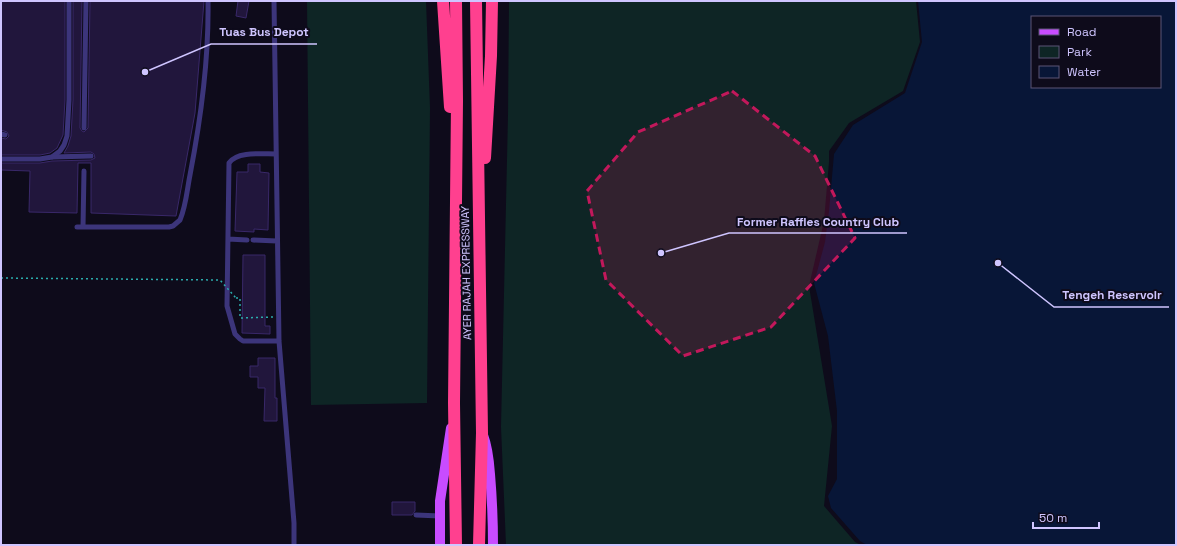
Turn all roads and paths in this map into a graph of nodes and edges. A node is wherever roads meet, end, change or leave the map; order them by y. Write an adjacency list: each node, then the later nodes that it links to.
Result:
1 (69, 1): 13 (lane)
2 (86, 1): 10 (lane)
3 (208, 1): 17 (lane)
4 (274, 1): 11 (lane)
5 (443, 1): 9 (highway)
6 (456, 1): 9 (highway, AYER RAJAH EXPRESSWAY)
7 (476, 1): 20 (highway, AYER RAJAH EXPRESSWAY)
8 (492, 1): 20 (highway)
9 (456, 120): 24 (highway, AYER RAJAH EXPRESSWAY)
10 (84, 128)
11 (275, 154): 18 (lane); 19 (lane)
12 (91, 156): 13 (lane, bridge)
13 (52, 157): 14 (lane)
14 (1, 159)
15 (84, 171): 17 (lane)
16 (77, 227): 17 (lane)
17 (83, 227)
18 (228, 239): 19 (lane); 23 (lane)
19 (278, 241): 22 (lane)
20 (479, 251): 25 (highway, AYER RAJAH EXPRESSWAY)
21 (1, 278): 22 (path, bridge)
22 (279, 317): 23 (lane)
23 (279, 341): 28 (lane)
24 (454, 402): 27 (main road); 30 (highway, AYER RAJAH EXPRESSWAY)
25 (482, 433): 31 (highway, AYER RAJAH EXPRESSWAY); 32 (main road)
26 (416, 515): 27 (lane)
27 (440, 516): 29 (main road)
28 (294, 545)
29 (440, 545)
30 (456, 545)
31 (479, 545)
32 (493, 545)

